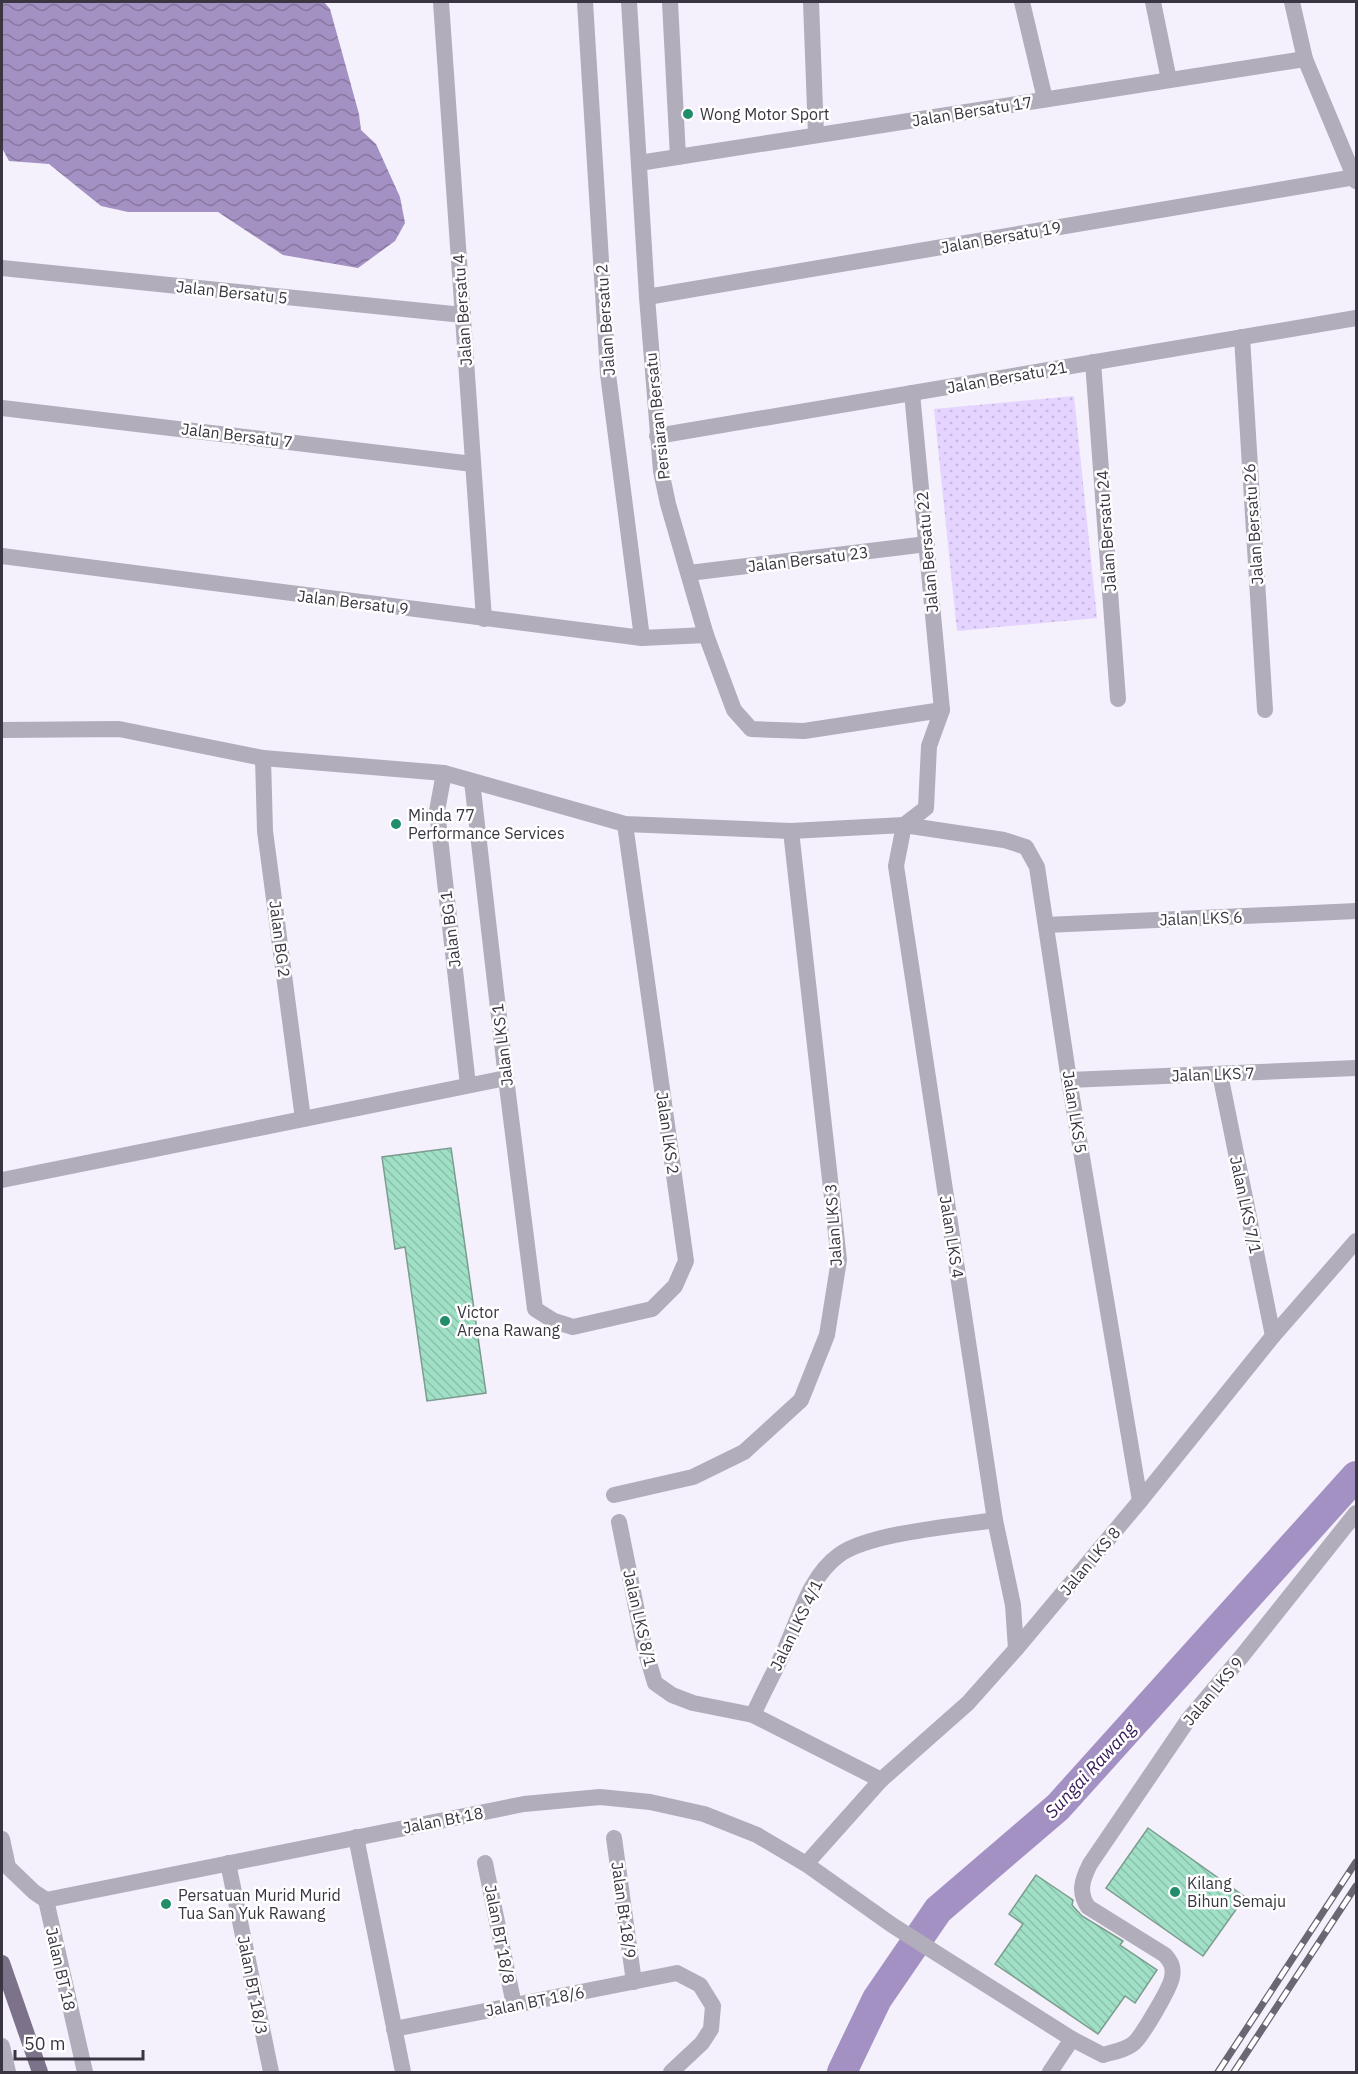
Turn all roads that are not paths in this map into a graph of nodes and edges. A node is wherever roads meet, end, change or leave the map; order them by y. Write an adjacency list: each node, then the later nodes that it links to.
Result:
1 (441, 2): 18 (street, Jalan Bersatu 4)
2 (585, 2): 31 (street, Jalan Bersatu 2)
3 (628, 2): 14 (street, Persiaran Bersatu)
4 (670, 2): 13 (street)
5 (811, 2): 12 (street)
6 (1022, 2): 11 (street)
7 (1153, 2): 10 (street)
8 (1292, 2): 9 (street)
9 (1305, 59): 10 (street, Jalan Bersatu 17); 15 (street)
10 (1169, 80): 11 (street, Jalan Bersatu 17)
11 (1045, 99): 12 (street, Jalan Bersatu 17)
12 (816, 135): 13 (street, Jalan Bersatu 17)
13 (678, 157): 14 (street, Jalan Bersatu 17)
14 (639, 163): 17 (street, Persiaran Bersatu)
15 (1356, 179): 17 (street, Jalan Bersatu 19)
16 (2, 268): 18 (street, Jalan Bersatu 5)
17 (647, 297): 24 (street, Persiaran Bersatu)
18 (463, 315): 25 (street, Jalan Bersatu 4)
19 (1356, 318): 20 (street, Jalan Bersatu 21)
20 (1242, 337): 21 (street, Jalan Bersatu 21); 34 (street, Jalan Bersatu 26)
21 (1093, 362): 22 (street, Jalan Bersatu 21); 32 (street, Jalan Bersatu 24)
22 (912, 393): 24 (street, Jalan Bersatu 21); 26 (street, Jalan Bersatu 22)
23 (2, 408): 25 (street, Jalan Bersatu 7)
24 (657, 436): 28 (street, Persiaran Bersatu)
25 (473, 464): 29 (street, Jalan Bersatu 4)
26 (927, 544): 28 (street, Jalan Bersatu 23); 33 (street, Jalan Bersatu 22)
27 (2, 556): 29 (street, Jalan Bersatu 9)
28 (688, 573): 30 (street, Persiaran Bersatu)
29 (484, 619): 31 (street, Jalan Bersatu 9)
30 (706, 635): 31 (street, Jalan Bersatu 9); 33 (street, Persiaran Bersatu)
31 (642, 638)
32 (1118, 699)
33 (942, 710): 40 (street)
34 (1265, 710)
35 (2, 730): 36 (street)
36 (263, 759): 37 (street); 49 (street, Jalan BG 2)
37 (444, 773): 38 (street); 48 (street, Jalan BG 1)
38 (472, 780): 39 (street); 46 (street, Jalan LKS 1)
39 (625, 824): 41 (street); 52 (street, Jalan LKS 2)
40 (904, 825): 41 (street); 43 (street, Jalan LKS 5); 57 (street, Jalan LKS 4)
41 (791, 831): 54 (street, Jalan LKS 3)
42 (1356, 911): 43 (street, Jalan LKS 6)
43 (1046, 925): 47 (street, Jalan LKS 5)
44 (1356, 1068): 45 (street, Jalan LKS 7)
45 (1220, 1074): 47 (street, Jalan LKS 7); 53 (street, Jalan LKS 7/1)
46 (506, 1078): 48 (street); 52 (street, Jalan LKS 1)
47 (1070, 1080): 55 (street, Jalan LKS 5)
48 (468, 1085): 49 (street)
49 (303, 1119): 50 (street)
50 (2, 1180)
51 (1356, 1241): 53 (street, Jalan LKS 8)
52 (535, 1309)
53 (1273, 1336): 55 (street, Jalan LKS 8)
54 (614, 1496)
55 (1140, 1501): 59 (street, Jalan LKS 8)
56 (1356, 1513): 73 (street, Jalan LKS 9)
57 (995, 1520): 59 (street, Jalan LKS 4); 60 (street, Jalan LKS 4/1)
58 (619, 1522): 60 (street, Jalan LKS 8/1)
59 (1016, 1649): 61 (street, Jalan LKS 8)
60 (753, 1715): 61 (street, Jalan LKS 8/1)
61 (881, 1780): 67 (street, Jalan LKS 8)
62 (356, 1837): 65 (street, Jalan Bt 18); 67 (street, Jalan Bt 18); 72 (street)
63 (614, 1838): 70 (street, Jalan Bt 18/9)
64 (2, 1839): 68 (street)
65 (228, 1863): 68 (street, Jalan Bt 18); 78 (street, Jalan BT 18/3)
66 (485, 1863): 71 (street, Jalan BT 18/8)
67 (806, 1864): 73 (street, Jalan Bt 18)
68 (46, 1900): 77 (street, Jalan BT 18)
69 (2, 1963): 76 (main road)
70 (634, 1982): 71 (street, Jalan BT 18/6); 80 (street, Jalan BT 18/6)
71 (514, 2005): 72 (street, Jalan BT 18/6)
72 (394, 2029): 79 (street)
73 (1072, 2039): 81 (street)
74 (2, 2046): 75 (street)
75 (8, 2073)
76 (40, 2073)
77 (85, 2073)
78 (271, 2073)
79 (403, 2073)
80 (671, 2073)
81 (1050, 2073)

